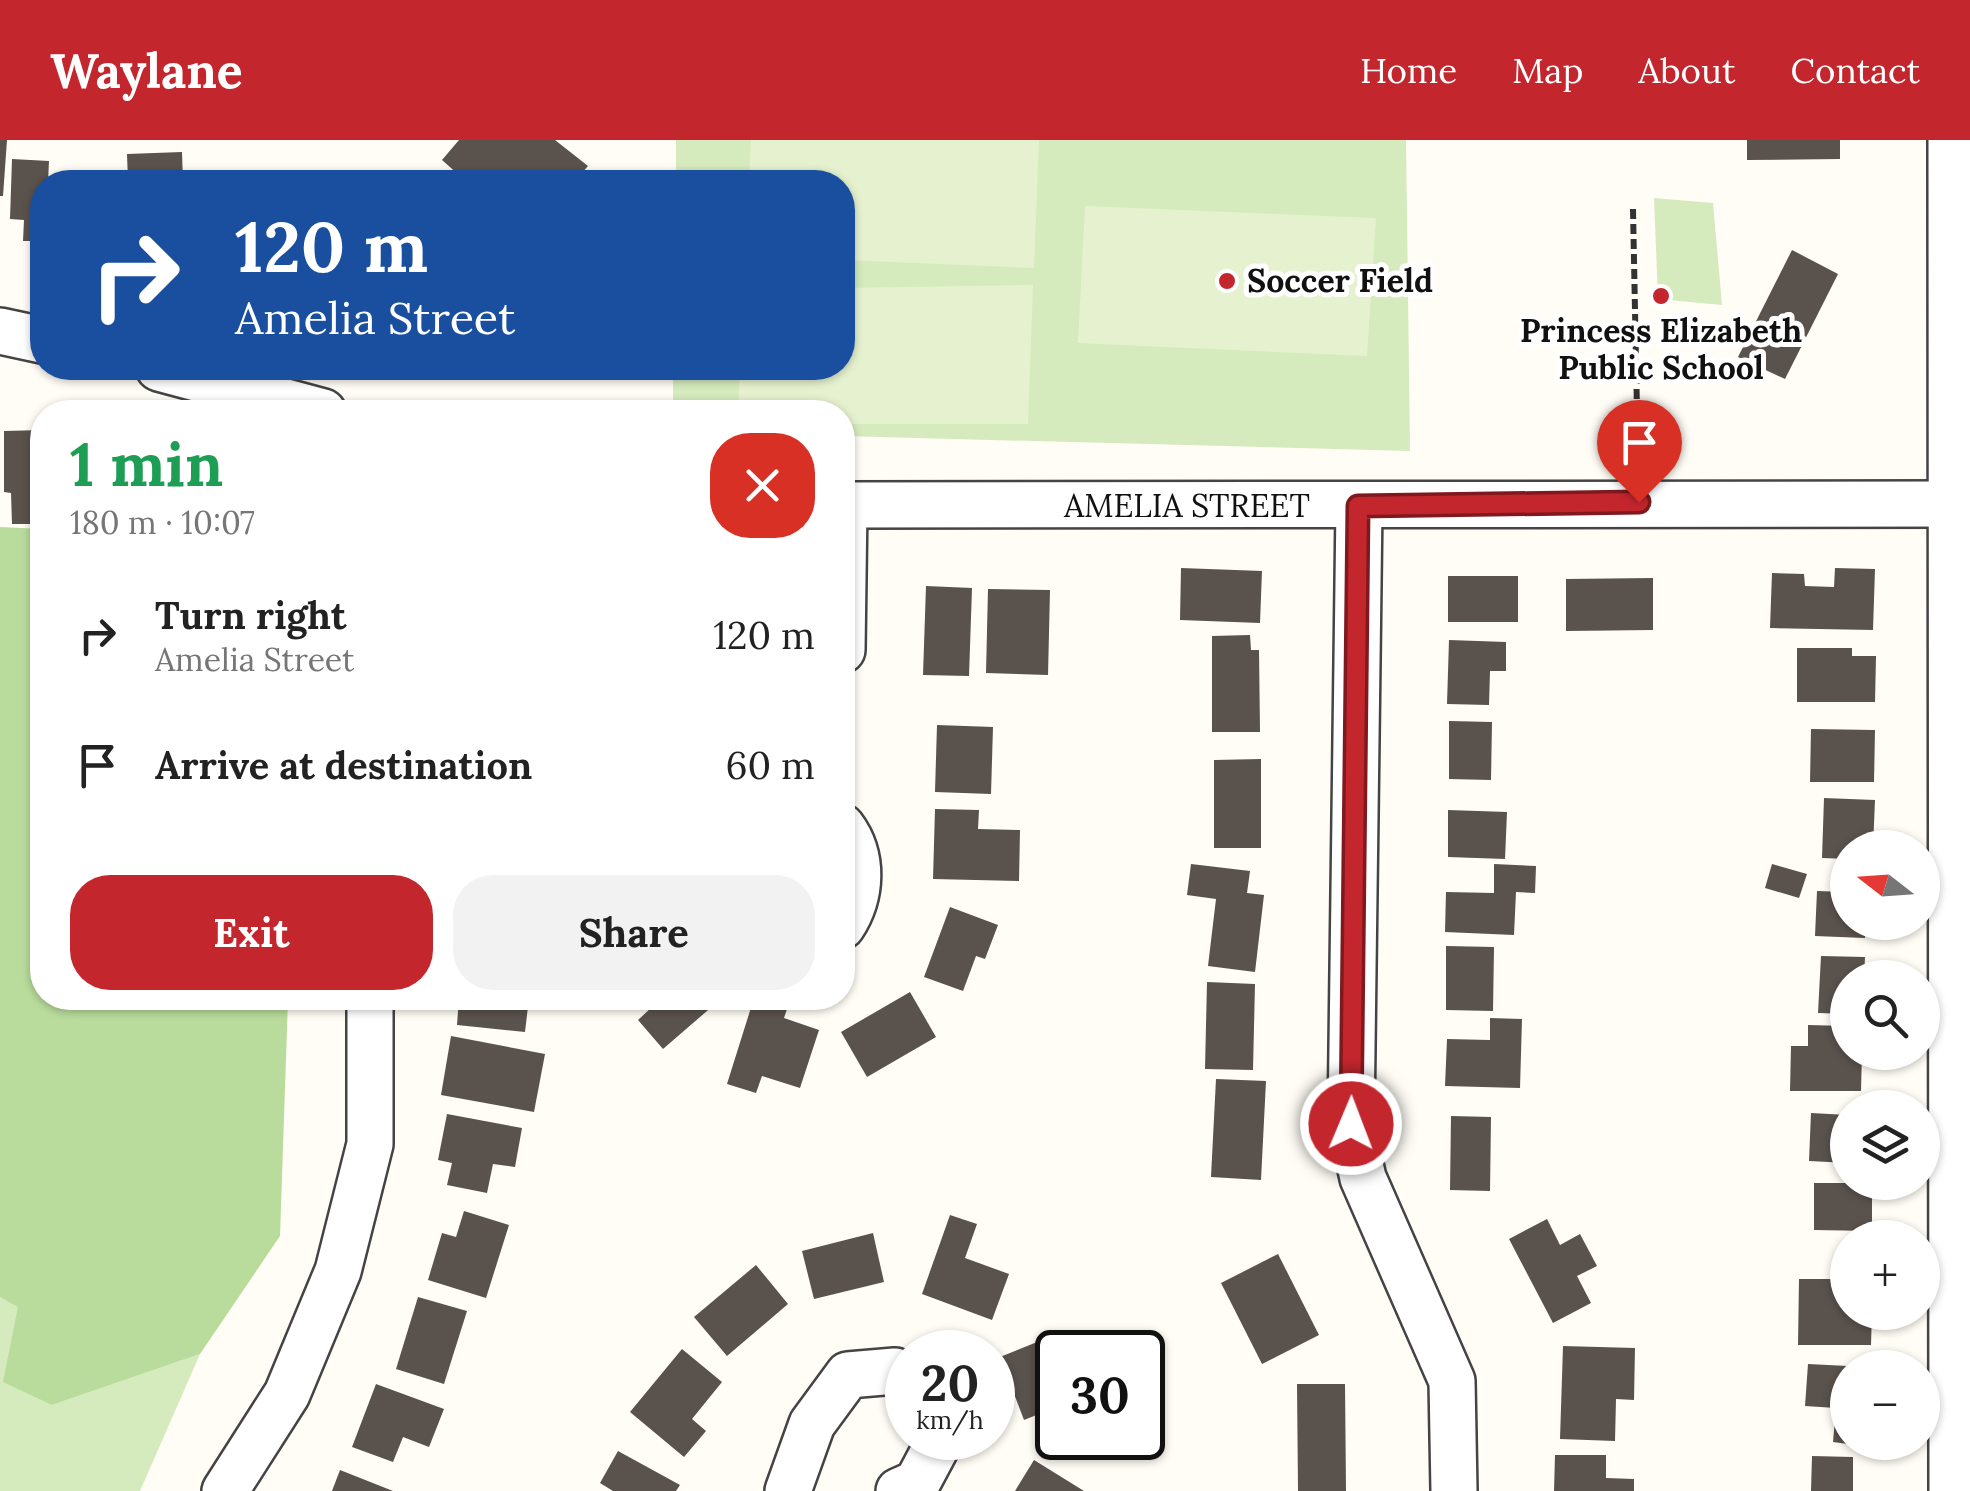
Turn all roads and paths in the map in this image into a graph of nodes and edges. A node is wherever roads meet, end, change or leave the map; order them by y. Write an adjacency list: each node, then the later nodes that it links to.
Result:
1 (1951, 140): 8 (street)
2 (1634, 209): 7 (path)
3 (0, 331): 4 (street)
4 (30, 337)
5 (204, 380): 6 (street)
6 (279, 400)
7 (1638, 462)
8 (1952, 504): 10 (street, AMELIA STREET); 14 (street)
9 (855, 505): 10 (street, AMELIA STREET)
10 (1358, 506): 20 (street)
11 (855, 853): 12 (street)
12 (855, 891)
13 (370, 1010): 18 (street)
14 (1962, 1257): 21 (street)
15 (885, 1373): 17 (street)
16 (929, 1460): 19 (street)
17 (796, 1490)
18 (226, 1491)
19 (900, 1491)
20 (1454, 1491)
21 (1952, 1491)

